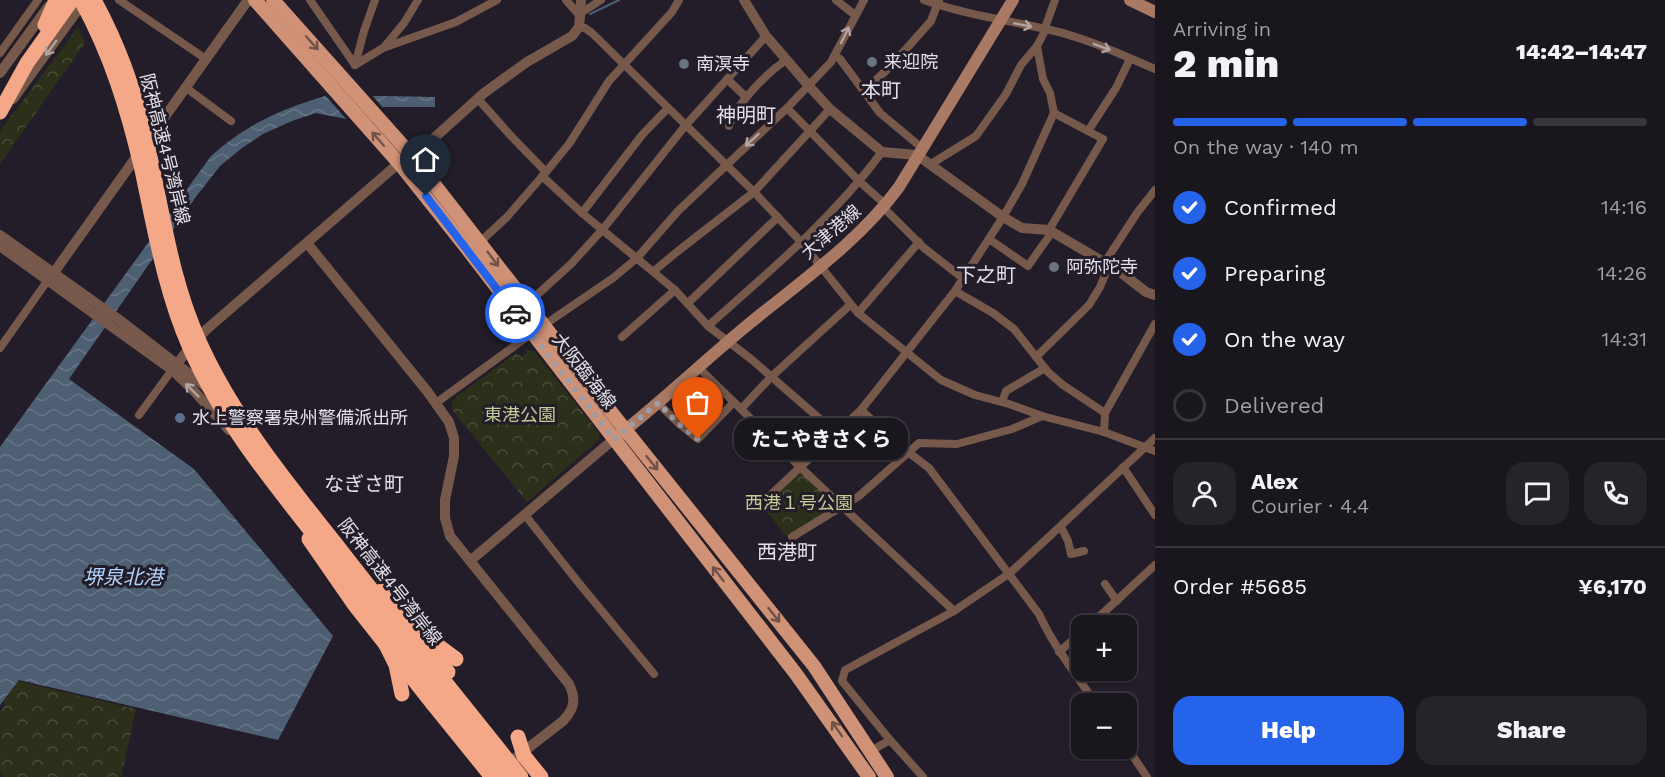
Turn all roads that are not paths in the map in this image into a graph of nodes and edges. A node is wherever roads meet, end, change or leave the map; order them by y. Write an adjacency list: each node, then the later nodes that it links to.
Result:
1 (72, 0): 55 (highway)
2 (83, 0): 55 (street, one-way to 55); 131 (highway, 阪神高速4号湾岸線, bridge)
3 (94, 0): 135 (highway, 阪神高速4号湾岸線, bridge)
4 (119, 0): 38 (street)
5 (248, 0): 38 (street)
6 (255, 0): 64 (main road, 大阪臨海線, one-way to 6)
7 (273, 0): 63 (main road, 大阪臨海線, one-way to 63)
8 (310, 0): 41 (street)
9 (375, 0): 41 (street)
10 (418, 0): 34 (street)
11 (566, 0): 29 (street)
12 (581, 0): 29 (street)
13 (601, 0): 29 (street)
14 (679, 0): 40 (street)
15 (836, 0): 28 (street)
16 (864, 0): 28 (street)
17 (924, 0): 25 (street)
18 (960, 0): 26 (street)
19 (1013, 0): 30 (main road, 大津港線)
20 (1055, 0): 31 (street)
21 (1130, 0): 27 (main road)
22 (47, 1): 35 (street); 43 (street); 47 (highway)
23 (491, 2): 34 (street)
24 (748, 2): 32 (street)
25 (938, 2): 26 (street); 48 (street)
26 (957, 10): 30 (street)
27 (1155, 12)
28 (855, 15): 36 (street, one-way to 28)
29 (580, 19): 40 (street); 50 (street)
30 (1000, 21): 31 (street, one-way to 31); 62 (main road, 大津港線)
31 (1046, 29): 33 (street); 37 (street, one-way to 37)
32 (766, 36): 39 (street); 44 (street)
33 (1037, 46): 54 (street); 66 (street)
34 (383, 48): 41 (street)
35 (0, 53)
36 (835, 56): 45 (street); 48 (street)
37 (1130, 58): 42 (street); 60 (street)
38 (206, 59): 46 (street)
39 (786, 60): 45 (street); 49 (street)
40 (624, 64): 52 (street); 67 (street)
41 (355, 65)
42 (1155, 69)
43 (0, 73)
44 (727, 79): 49 (street); 57 (street)
45 (809, 86): 51 (street); 53 (street)
46 (185, 87): 56 (street); 88 (street)
47 (0, 88)
48 (864, 91): 62 (street)
49 (747, 97): 58 (street)
50 (478, 99): 63 (street); 67 (street)
51 (787, 108): 59 (street); 65 (street, one-way to 65)
52 (667, 109): 57 (street); 72 (street)
53 (830, 109): 59 (street); 61 (street)
54 (1054, 113): 60 (street); 74 (street)
55 (0, 114)
56 (231, 121)
57 (685, 126): 65 (street); 75 (street)
58 (729, 126)
59 (810, 131): 68 (street); 70 (street)
60 (1088, 131): 76 (street)
61 (882, 152): 62 (street); 68 (street)
62 (919, 152): 66 (street); 71 (main road, 大津港線)
63 (413, 157): 79 (main road, 大阪臨海線)
64 (399, 163): 81 (street); 100 (main road, 大阪臨海線)
65 (725, 165): 70 (street); 84 (street)
66 (931, 165): 74 (street)
67 (544, 174): 72 (street); 79 (street)
68 (860, 182): 71 (street); 82 (street)
69 (1155, 190): 85 (street)
70 (754, 192): 73 (street); 87 (street)
71 (885, 207): 80 (street); 86 (main road, 大津港線)
72 (582, 213): 75 (street)
73 (778, 217): 82 (street); 93 (street)
74 (1003, 217): 76 (street); 78 (street)
75 (603, 229): 84 (street); 94 (street)
76 (1050, 231): 78 (street); 85 (street)
77 (0, 235): 88 (street)
78 (989, 239): 89 (street)
79 (480, 242): 94 (main road, 大阪臨海線, one-way to 94)
80 (919, 242): 89 (street); 96 (street)
81 (307, 243): 106 (street); 112 (street)
82 (802, 243): 86 (street); 99 (street)
83 (0, 246): 88 (street)
84 (637, 258): 87 (street); 98 (street)
85 (1107, 263): 92 (street); 105 (street)
86 (820, 265): 95 (street); 102 (main road, 大津港線)
87 (654, 271): 90 (street)
88 (50, 277): 103 (street); 106 (street)
89 (964, 279): 91 (street)
90 (675, 290): 93 (street); 101 (street)
91 (955, 291): 104 (street); 105 (street)
92 (1155, 295)
93 (688, 303): 99 (street)
94 (527, 304): 98 (main road, 大阪臨海線)
95 (850, 305): 96 (street); 109 (street)
96 (858, 313): 104 (street)
97 (1155, 324): 116 (street)
98 (543, 325): 100 (street); 119 (main road, 大阪臨海線)
99 (708, 326): 102 (street)
100 (531, 334): 112 (street); 123 (main road, 大阪臨海線)
101 (622, 337)
102 (727, 342): 107 (main road, 大津港線); 109 (street)
103 (0, 348)
104 (907, 354): 111 (street); 115 (street)
105 (1036, 357): 108 (street)
106 (174, 367): 117 (street); 137 (street, one-way to 106); 143 (street)
107 (698, 367): 110 (street); 113 (main road, 大津港線)
108 (1045, 368): 111 (street); 116 (street)
109 (771, 377): 114 (street); 121 (street)
110 (734, 402): 113 (street); 114 (street)
111 (1002, 402): 118 (street)
112 (436, 403): 139 (street)
113 (658, 403): 119 (main road, 大津港線)
114 (741, 409): 128 (street)
115 (861, 410): 121 (street); 126 (street)
116 (1105, 413): 120 (street)
117 (140, 415)
118 (1042, 416): 120 (street); 126 (street)
119 (626, 430): 123 (main road, 大津港線); 155 (main road, 大阪臨海線, one-way to 155)
120 (1104, 432): 124 (street)
121 (836, 433): 128 (street)
122 (1155, 438): 124 (street)
123 (614, 439): 132 (street); 163 (main road, 大阪臨海線, one-way to 123)
124 (1145, 448): 125 (street); 127 (street)
125 (1155, 451)
126 (908, 452): 130 (street); 141 (street)
127 (1123, 467): 133 (street); 134 (street)
128 (801, 468): 129 (street); 130 (street)
129 (763, 502)
130 (842, 506): 136 (street); 145 (street)
131 (292, 507): 152 (highway, bridge); 158 (highway, 阪神高速4号湾岸線, bridge)
132 (525, 515): 139 (street); 150 (street)
133 (1155, 515)
134 (1061, 527): 138 (street); 141 (street)
135 (324, 529): 149 (highway, bridge); 159 (highway, 阪神高速4号湾岸線, bridge)
136 (792, 537)
137 (309, 539): 158 (street); 158 (highway, bridge)
138 (1084, 551)
139 (470, 561): 157 (street)
140 (1155, 565): 144 (street)
141 (1011, 573): 145 (street); 148 (street)
142 (1105, 584): 144 (street)
143 (376, 585): 149 (highway); 157 (street)
144 (1117, 601): 146 (street)
145 (954, 611): 154 (street)
146 (1101, 615)
147 (1071, 642): 148 (street)
148 (1059, 652): 151 (street)
149 (452, 665): 161 (highway)
150 (654, 674)
151 (1088, 693)
152 (402, 694)
153 (518, 736): 162 (highway, bridge)
154 (890, 740): 155 (street); 165 (street)
155 (871, 751): 164 (main road, 大阪臨海線)
156 (1135, 759): 166 (street)
157 (513, 760): 158 (street); 160 (street)
158 (496, 776)
159 (521, 777)
160 (528, 777)
161 (533, 777)
162 (541, 777)
163 (869, 777)
164 (887, 777)
165 (923, 777)
166 (1147, 777)

